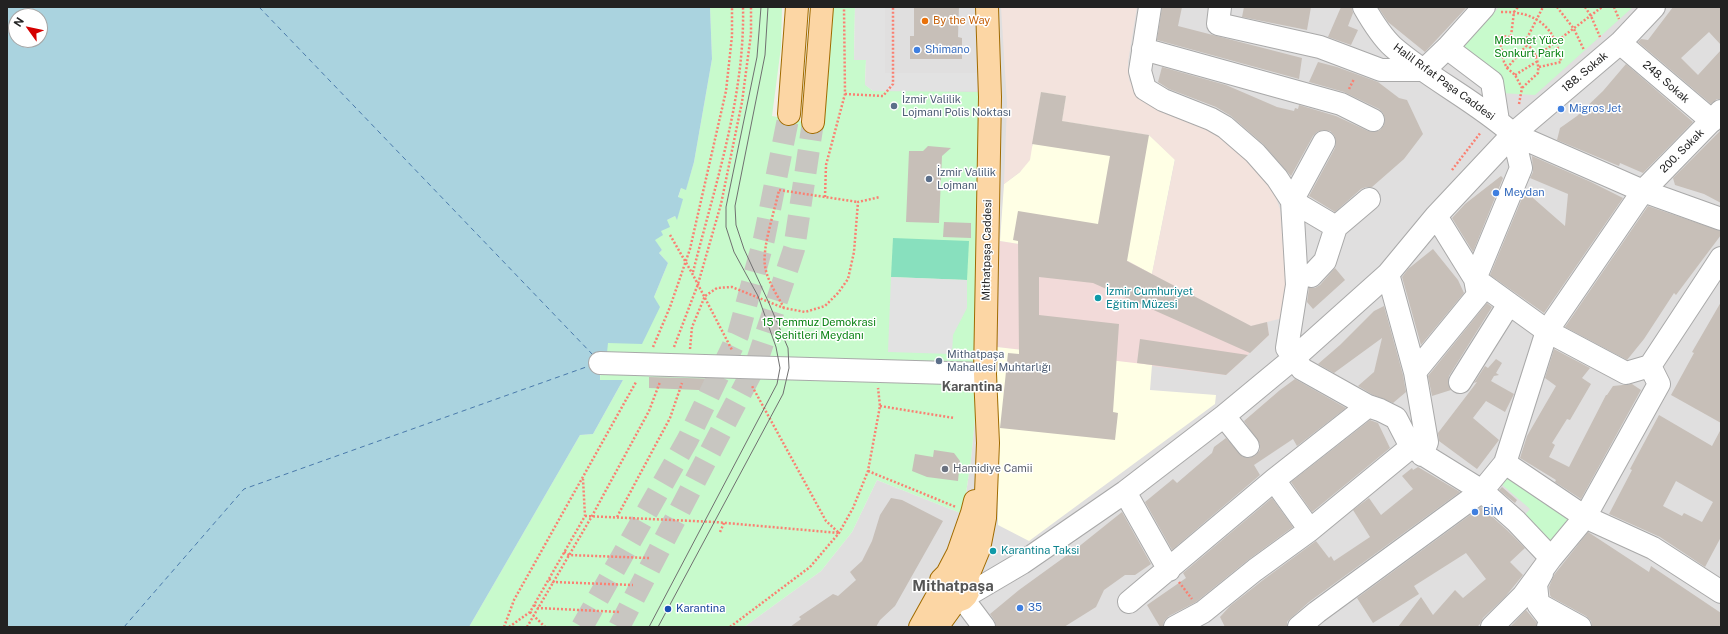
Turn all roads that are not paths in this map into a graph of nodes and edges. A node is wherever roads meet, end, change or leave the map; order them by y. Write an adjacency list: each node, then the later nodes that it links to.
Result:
1 (797, 7): 13 (main road)
2 (822, 7): 16 (main road)
3 (987, 7): 35 (main road, Mithatpaşa Caddesi)
4 (1150, 7): 11 (street)
5 (1220, 7): 12 (street)
6 (1364, 7): 12 (street, Halil Rıfat Paşa Caddesi)
7 (1654, 7): 9 (street, 188. Sokak)
8 (1490, 10): 10 (street)
9 (1614, 36): 14 (street, 248. Sokak); 17 (street, 188. Sokak)
10 (1447, 48): 12 (street); 17 (street)
11 (1143, 49): 15 (street); 21 (street)
12 (1424, 70): 17 (street, Halil Rıfat Paşa Caddesi)
13 (789, 114)
14 (1716, 116): 19 (street, 200. Sokak)
15 (1372, 120)
16 (813, 122)
17 (1505, 127): 19 (street, Halil Rıfat Paşa Caddesi); 22 (street, 188. Sokak); 28 (street)
18 (1324, 142): 21 (street)
19 (1643, 191): 23 (street, Halil Rıfat Paşa Caddesi); 30 (street, 200. Sokak)
20 (1369, 199): 24 (street)
21 (1292, 201): 24 (street); 31 (street)
22 (1436, 216): 26 (street, 188. Sokak); 28 (street)
23 (1721, 219)
24 (1336, 227): 27 (street)
25 (1721, 258): 33 (street)
26 (1388, 274): 31 (street, 188. Sokak); 34 (street)
27 (1311, 276)
28 (1475, 279): 29 (street); 34 (street)
29 (1509, 304): 30 (street); 36 (street)
30 (1546, 331): 33 (street); 41 (street, 200. Sokak)
31 (1291, 354): 37 (street); 38 (street); 50 (street)
32 (600, 363): 35 (street)
33 (1650, 366): 45 (street)
34 (1415, 372): 40 (street)
35 (985, 374): 50 (main road, Mithatpaşa Caddesi); 50 (main road, Mithatpaşa Caddesi)
36 (1460, 382)
37 (1368, 406): 40 (street); 42 (street)
38 (1224, 416): 39 (street); 44 (street)
39 (1248, 446)
40 (1417, 451): 43 (street); 46 (street)
41 (1506, 463): 43 (street); 45 (street)
42 (1274, 480): 46 (street); 48 (street)
43 (1482, 491): 47 (street); 57 (street)
44 (1125, 492): 48 (street); 50 (street)
45 (1585, 517): 47 (street); 49 (street)
46 (1310, 530): 56 (street)
47 (1551, 558): 51 (street)
48 (1169, 570): 52 (street)
49 (1719, 584)
50 (956, 590): 53 (main road, Mithatpaşa Caddesi); 54 (main road, Mithatpaşa Caddesi); 55 (street)
51 (1530, 600): 58 (street); 59 (street); 60 (street)
52 (1130, 602)
53 (920, 627)
54 (937, 627)
55 (984, 627)
56 (1175, 627)
57 (1298, 627)
58 (1492, 627)
59 (1548, 627)
60 (1580, 627)

